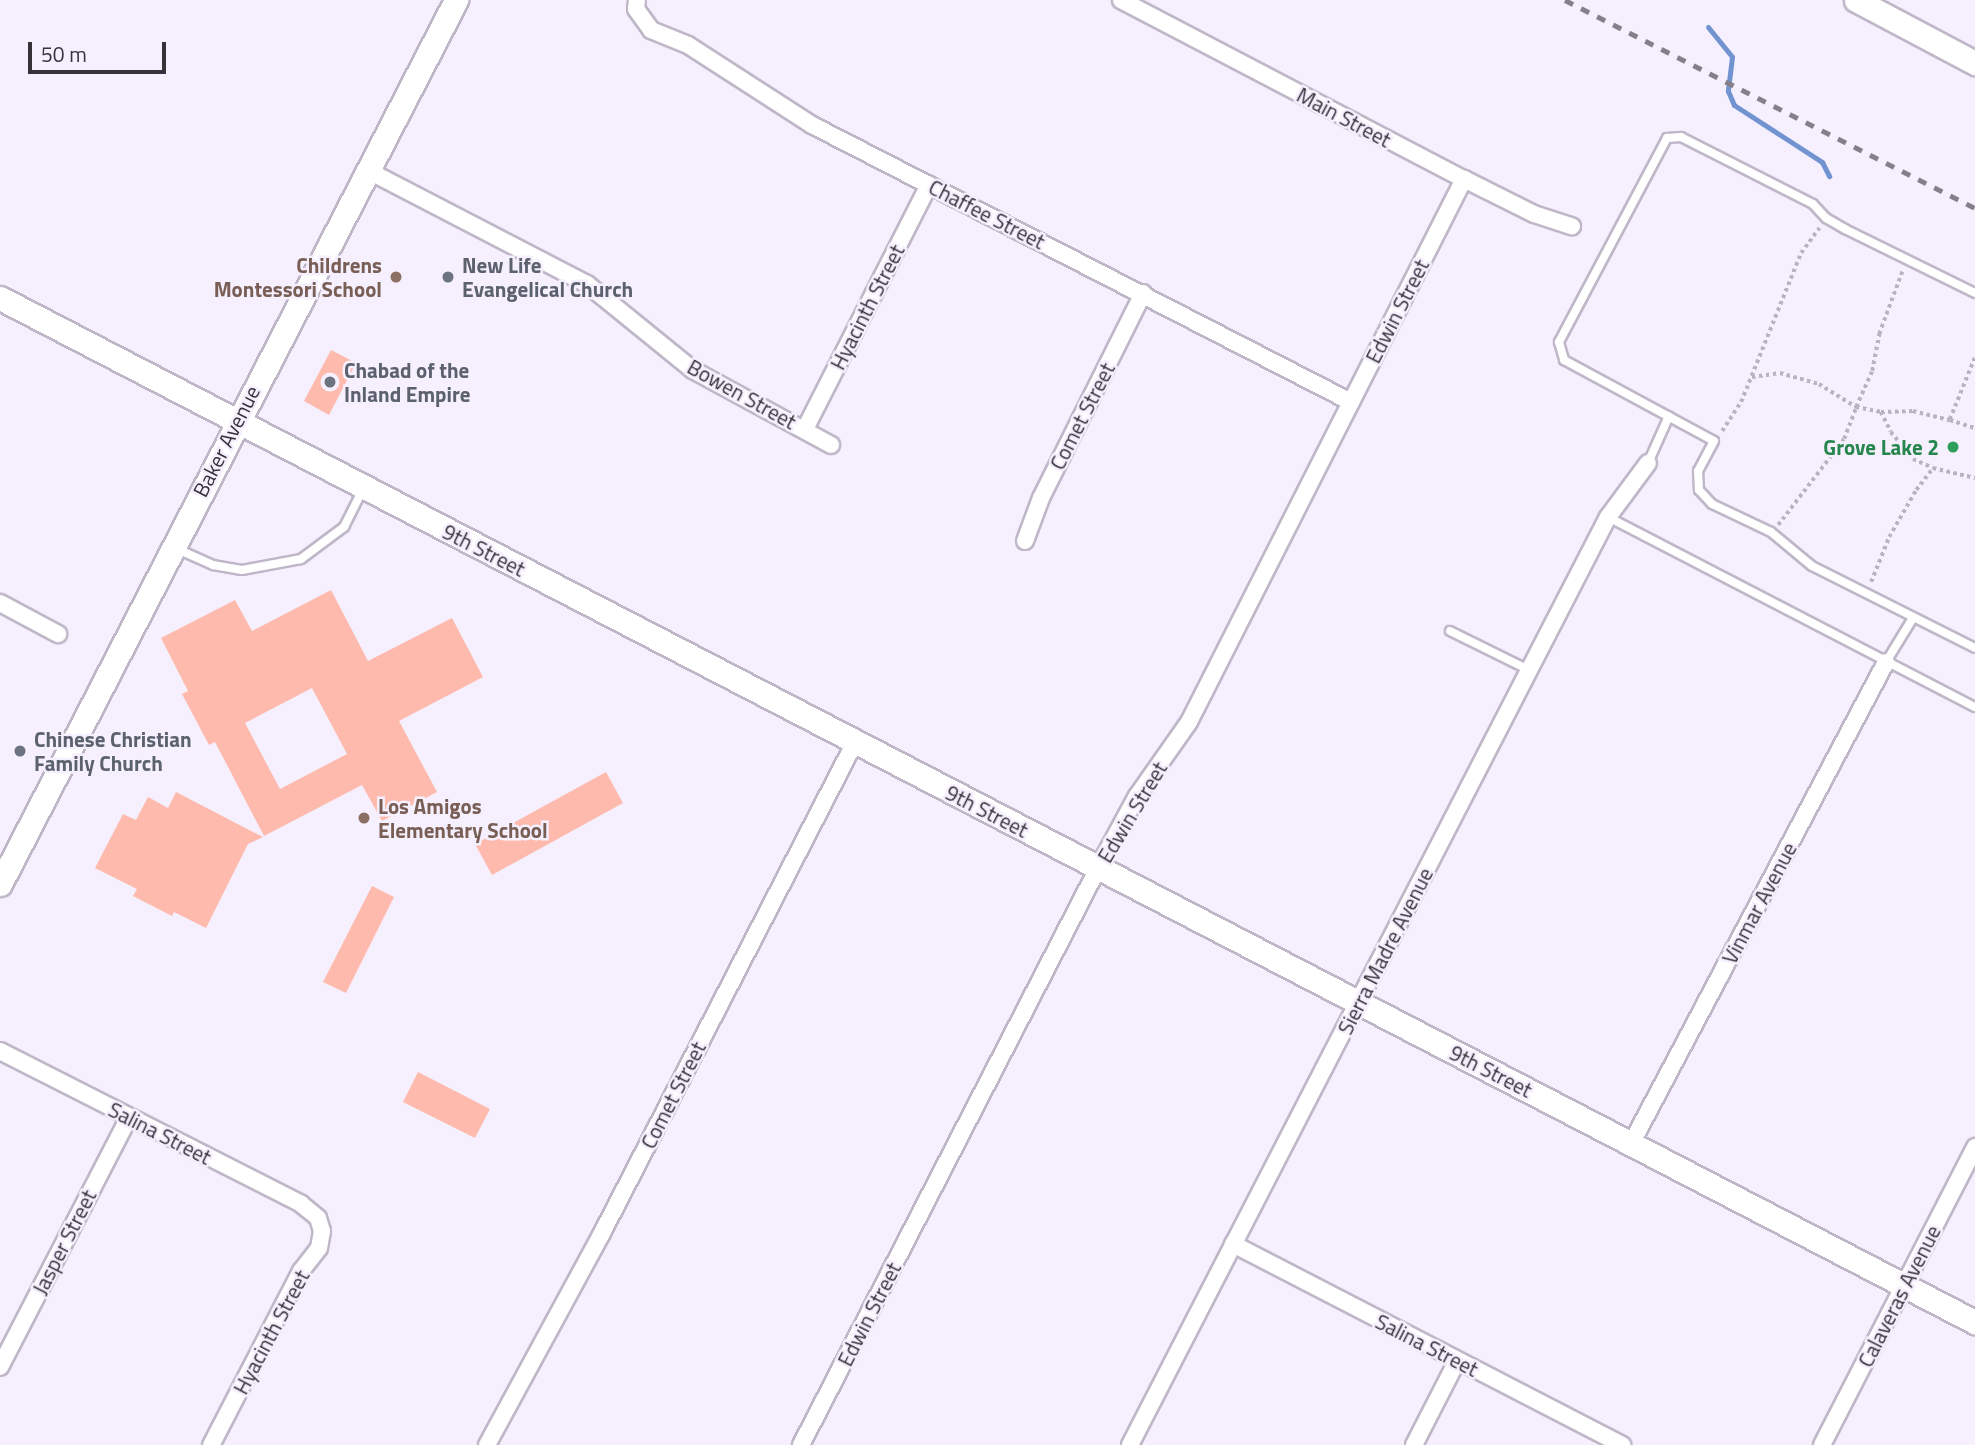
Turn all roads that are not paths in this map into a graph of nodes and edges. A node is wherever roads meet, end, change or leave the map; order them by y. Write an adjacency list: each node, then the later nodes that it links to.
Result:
1 (456, 0): 6 (street, Baker Avenue)
2 (1121, 0): 7 (street, Main Street)
3 (1856, 0): 5 (street)
4 (636, 5): 8 (street, Chaffee Street)
5 (1975, 63)
6 (368, 170): 15 (street, Baker Avenue); 16 (street, Bowen Street)
7 (1464, 179): 9 (street, Main Street); 13 (street, Edwin Street)
8 (929, 185): 10 (street, Chaffee Street); 16 (street, Hyacinth Street)
9 (1572, 226)
10 (1143, 293): 13 (street, Chaffee Street); 21 (street, Comet Street)
11 (1975, 293): 14 (lane)
12 (0, 298): 15 (street, 9th Street)
13 (1351, 402): 32 (street, Edwin Street)
14 (1669, 416): 18 (lane); 24 (lane)
15 (236, 422): 19 (street, 9th Street); 22 (street, Baker Avenue)
16 (805, 429): 17 (street, Bowen Street)
17 (831, 445)
18 (1648, 463): 20 (street, Sierra Madre Avenue)
19 (364, 488): 22 (lane); 31 (street, 9th Street)
20 (1608, 517): 28 (lane); 29 (street, Sierra Madre Avenue)
21 (1025, 541)
22 (172, 547): 33 (street, Baker Avenue)
23 (0, 603): 26 (street)
24 (1913, 618): 27 (lane); 28 (lane)
25 (1450, 631): 29 (lane)
26 (58, 634)
27 (1975, 648)
28 (1886, 662): 30 (lane); 37 (street, Vinmar Avenue)
29 (1529, 670): 34 (street, Sierra Madre Avenue)
30 (1975, 707)
31 (855, 742): 32 (street, 9th Street); 46 (street, Comet Street)
32 (1098, 868): 34 (street, 9th Street); 47 (street, Edwin Street)
33 (0, 884)
34 (1358, 1003): 37 (street, 9th Street); 40 (street, Sierra Madre Avenue)
35 (0, 1051): 36 (street, Salina Street)
36 (129, 1117): 39 (street, Salina Street); 44 (street, Jasper Street)
37 (1631, 1144): 41 (street, 9th Street)
38 (1975, 1147): 41 (street, Calaveras Avenue)
39 (318, 1218): 45 (street, Hyacinth Street)
40 (1233, 1244): 43 (street, Salina Street); 48 (street, Sierra Madre Avenue)
41 (1904, 1286): 42 (street, 9th Street); 51 (street, Calaveras Avenue)
42 (1975, 1322)
43 (1457, 1361): 49 (street); 50 (street, Salina Street)
44 (0, 1367)
45 (211, 1445)
46 (487, 1445)
47 (801, 1445)
48 (1130, 1445)
49 (1414, 1445)
50 (1622, 1445)
51 (1822, 1445)

